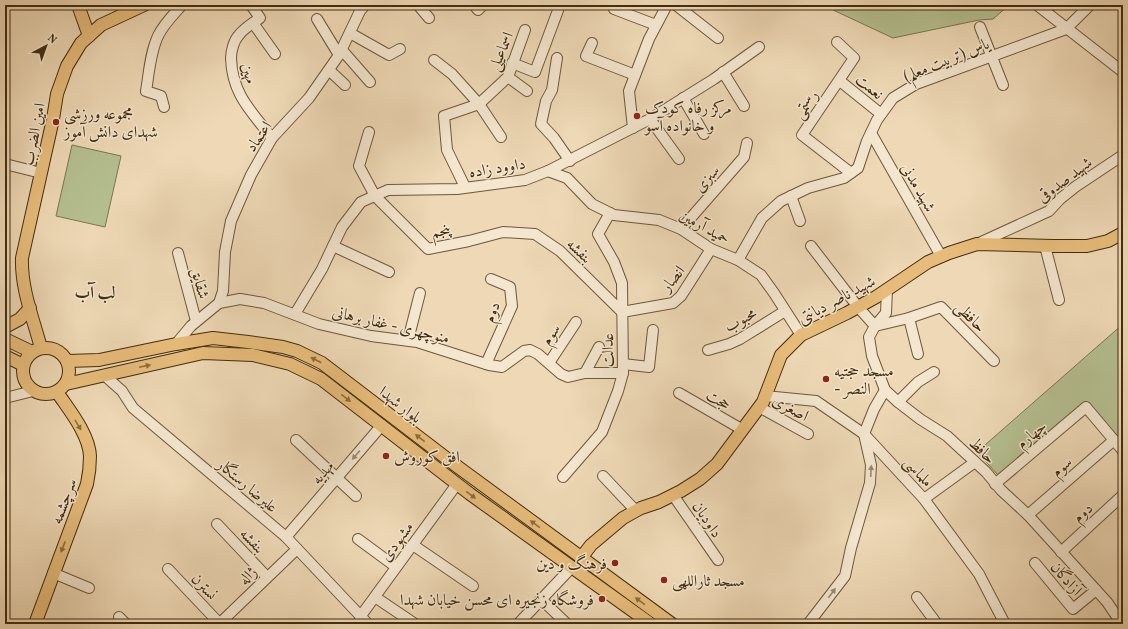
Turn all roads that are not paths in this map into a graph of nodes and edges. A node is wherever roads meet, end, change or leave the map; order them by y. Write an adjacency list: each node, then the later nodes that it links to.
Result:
1 (78, 5): 24 (main road)
2 (144, 5): 24 (main road, امین الضرب)
3 (180, 5): 49 (street)
4 (251, 5): 18 (street)
5 (365, 5): 23 (street, اعتماد)
6 (418, 5): 16 (street)
7 (474, 5): 8 (street)
8 (483, 5)
9 (560, 5): 35 (street)
10 (676, 5): 25 (street)
11 (1037, 5): 15 (street)
12 (1090, 5): 21 (street, یاس (تربیت معلم))
13 (665, 6): 19 (street)
14 (614, 9): 19 (street)
15 (1048, 9): 21 (street)
16 (429, 18)
17 (318, 19): 30 (street)
18 (256, 21): 31 (street); 56 (street, مهین)
19 (656, 25): 39 (street)
20 (980, 26): 32 (street)
21 (1066, 29): 32 (street, یاس (تربیت معلم)); 38 (street)
22 (524, 30): 35 (street, اسماعیلی)
23 (350, 33): 29 (street); 30 (street, اعتماد)
24 (89, 36): 64 (main road, امین الضرب)
25 (718, 38)
26 (837, 42): 41 (street, رستمی)
27 (592, 43): 39 (street)
28 (759, 47): 37 (street, داوود زاده)
29 (400, 49)
30 (340, 53): 36 (street, اعتماد); 42 (street)
31 (275, 54)
32 (992, 56): 44 (street); 50 (street, یاس (تربیت معلم))
33 (557, 58): 61 (street)
34 (434, 60): 47 (street)
35 (512, 63): 40 (street, اسماعیلی)
36 (329, 70): 43 (street); 56 (street, اعتماد)
37 (723, 72): 46 (street, داوود زاده); 48 (street)
38 (1123, 72)
39 (635, 75): 52 (street)
40 (508, 77): 45 (street); 47 (street, اسماعیلی)
41 (840, 81): 50 (street, نعمت); 65 (street, رستمی)
42 (370, 82)
43 (344, 84)
44 (1003, 86)
45 (527, 91)
46 (683, 98): 51 (street, داوود زاده); 55 (street)
47 (479, 104): 57 (street); 66 (street, اسماعیلی)
48 (744, 106)
49 (164, 107)
50 (881, 114): 54 (street, یاس (تربیت معلم))
51 (650, 118): 52 (street, داوود زاده); 60 (street)
52 (633, 128): 61 (street, داوود زاده)
53 (369, 132): 67 (street)
54 (871, 133): 65 (street, یاس (تربیت معلم)); 80 (street, شهید مدنی)
55 (704, 134)
56 (272, 138): 87 (street, اعتماد)
57 (501, 138)
58 (747, 143): 71 (street, سبزی)
59 (1123, 155): 74 (street, شهید صدوقی)
60 (679, 159)
61 (570, 161): 63 (street, داوود زاده)
62 (5, 164): 64 (street)
63 (548, 171): 66 (street, داوود زاده); 69 (street, حمید آرمین)
64 (41, 173): 89 (main road, امین الضرب)
65 (851, 173): 68 (street)
66 (465, 188): 67 (street, داوود زاده)
67 (375, 196): 72 (street, پنجم); 75 (street, داوود زاده)
68 (790, 196): 70 (street); 81 (street)
69 (610, 212): 71 (street, حمید آرمین); 91 (street, عدالت)
70 (800, 221)
71 (682, 229): 78 (street, حمید آرمین)
72 (507, 233): 91 (street, بنفشه)
73 (1123, 233): 77 (main road, شهید ناصر دیانتی)
74 (977, 244): 77 (main road, شهید ناصر دیانتی); 80 (main road, شهید ناصر دیانتی)
75 (333, 246): 82 (street); 92 (street, داوود زاده)
76 (811, 246): 88 (street)
77 (1045, 246): 86 (street)
78 (711, 249): 81 (street, حمید آرمین); 91 (street, انصار)
79 (178, 252): 94 (street, شقایق)
80 (941, 256): 84 (main road, شهید ناصر دیانتی)
81 (738, 260): 90 (street, حمید آرمین)
82 (389, 272)
83 (491, 279): 111 (street, دوم)
84 (887, 289): 88 (main road, شهید ناصر دیانتی); 96 (street, حافظ)
85 (420, 293): 101 (street)
86 (1059, 300)
87 (219, 303): 92 (street, منوچهری - غفار برهانی); 94 (street)
88 (858, 307): 96 (street); 99 (main road, شهید ناصر دیانتی)
89 (30, 308): 97 (main road); 104 (main road, امین الضرب)
90 (785, 311): 99 (street, حمید آرمین); 105 (street, محبوب)
91 (622, 312): 113 (street, عدالت)
92 (295, 314): 101 (street, منوچهری - غفار برهانی)
93 (909, 318): 96 (street, حافظی); 106 (street); 109 (street, حافظی)
94 (196, 321): 102 (street)
95 (576, 322): 110 (street, سوم)
96 (875, 326): 119 (street, حافظ)
97 (5, 327)
98 (653, 330): 113 (street, منوچهری - غفار برهانی)
99 (801, 335): 123 (main road, شهید ناصر دیانتی)
100 (5, 339): 104 (main road)
101 (408, 340): 111 (street, منوچهری - غفار برهانی)
102 (176, 344): 108 (main road, بلوار شهدا); 127 (main road, بلوار شهدا, one-way to 102)
103 (599, 347): 116 (street)
104 (36, 350): 108 (main road); 112 (main road)
105 (708, 350)
106 (918, 354)
107 (5, 356): 112 (main road)
108 (67, 361): 118 (main road)
109 (994, 361)
110 (549, 363): 111 (street, منوچهری - غفار برهانی); 116 (street, منوچهری - غفار برهانی)
111 (486, 364)
112 (23, 365): 120 (main road)
113 (623, 369): 116 (street, منوچهری - غفار برهانی); 138 (street, عدالت)
114 (123, 371): 117 (main road, بلوار شهدا); 121 (street); 128 (main road, بلوار شهدا, one-way to 128)
115 (934, 372): 125 (street)
116 (585, 373)
117 (104, 376): 118 (main road, بلوار شهدا); 121 (street, علیرضا رستگار)
118 (62, 388): 120 (main road); 159 (main road, سرچشمه, one-way to 159)
119 (885, 390): 125 (street, حافظ); 131 (street)
120 (33, 391): 124 (street)
121 (122, 391): 148 (street, علیرضا رستگار)
122 (679, 393): 129 (street, حجت)
123 (765, 396): 126 (main road, شهید ناصر دیانتی); 131 (street, ملماسی)
124 (5, 398)
125 (898, 402): 135 (street, حافظ)
126 (759, 408): 129 (main road, شهید ناصر دیانتی); 130 (street, اصغری)
127 (389, 415): 128 (main road); 153 (main road, بلوار شهدا, one-way to 127)
128 (382, 426): 137 (street, مهدیه, one-way to 137); 139 (main road, بلوار شهدا)
129 (743, 430): 141 (main road, شهید ناصر دیانتی)
130 (808, 434)
131 (864, 434): 144 (street, ملماسی); 176 (street, one-way to 131)
132 (296, 440): 137 (street)
133 (1114, 440): 134 (street); 140 (street, چهارم); 146 (street, سوم)
134 (1123, 451)
135 (975, 462): 140 (street, حافظ); 144 (street)
136 (603, 476): 145 (street)
137 (336, 478): 143 (street); 148 (street, مهدیه)
138 (563, 478)
139 (457, 484): 150 (street, مشهودی); 157 (main road, بلوار شهدا, one-way to 157)
140 (995, 484): 146 (street, حافظ)
141 (673, 495): 145 (main road, شهید ناصر دیانتی); 154 (street, داودیان)
142 (1123, 495): 152 (street, دوم)
143 (356, 496)
144 (924, 499): 178 (street, ملماسی)
145 (636, 511): 153 (main road, شهید ناصر دیانتی)
146 (1028, 515): 152 (street, حافظ)
147 (217, 524): 160 (street, بنفشه)
148 (286, 537): 151 (street, علیرضا رستگار)
149 (358, 538): 156 (street)
150 (413, 545): 156 (street, مشهودی); 161 (street)
151 (297, 549): 160 (street, ژاله); 167 (street, علیرضا رستگار)
152 (1061, 552): 163 (street, حافظ)
153 (581, 558): 175 (main road, بلوار شهدا, one-way to 153)
154 (718, 560)
155 (1035, 563): 163 (street, آزادگان)
156 (396, 567): 164 (street, مشهودی)
157 (572, 567): 166 (street); 174 (main road, بلوار شهدا)
158 (168, 569): 169 (street, نسترن)
159 (53, 573): 162 (street); 168 (main road, سرچشمه)
160 (267, 577): 169 (street, ژاله)
161 (473, 586)
162 (89, 588)
163 (1096, 590): 179 (street, حافظ)
164 (375, 597): 167 (street, مشهودی); 171 (street)
165 (917, 597): 177 (street)
166 (541, 599): 172 (street); 173 (street)
167 (360, 616): 170 (street, علیرضا رستگار)
168 (35, 624)
169 (219, 624)
170 (368, 624)
171 (415, 624)
172 (518, 624)
173 (567, 624)
174 (651, 624)
175 (672, 624)
176 (808, 624)
177 (937, 624)
178 (1005, 624)
179 (1122, 624)

